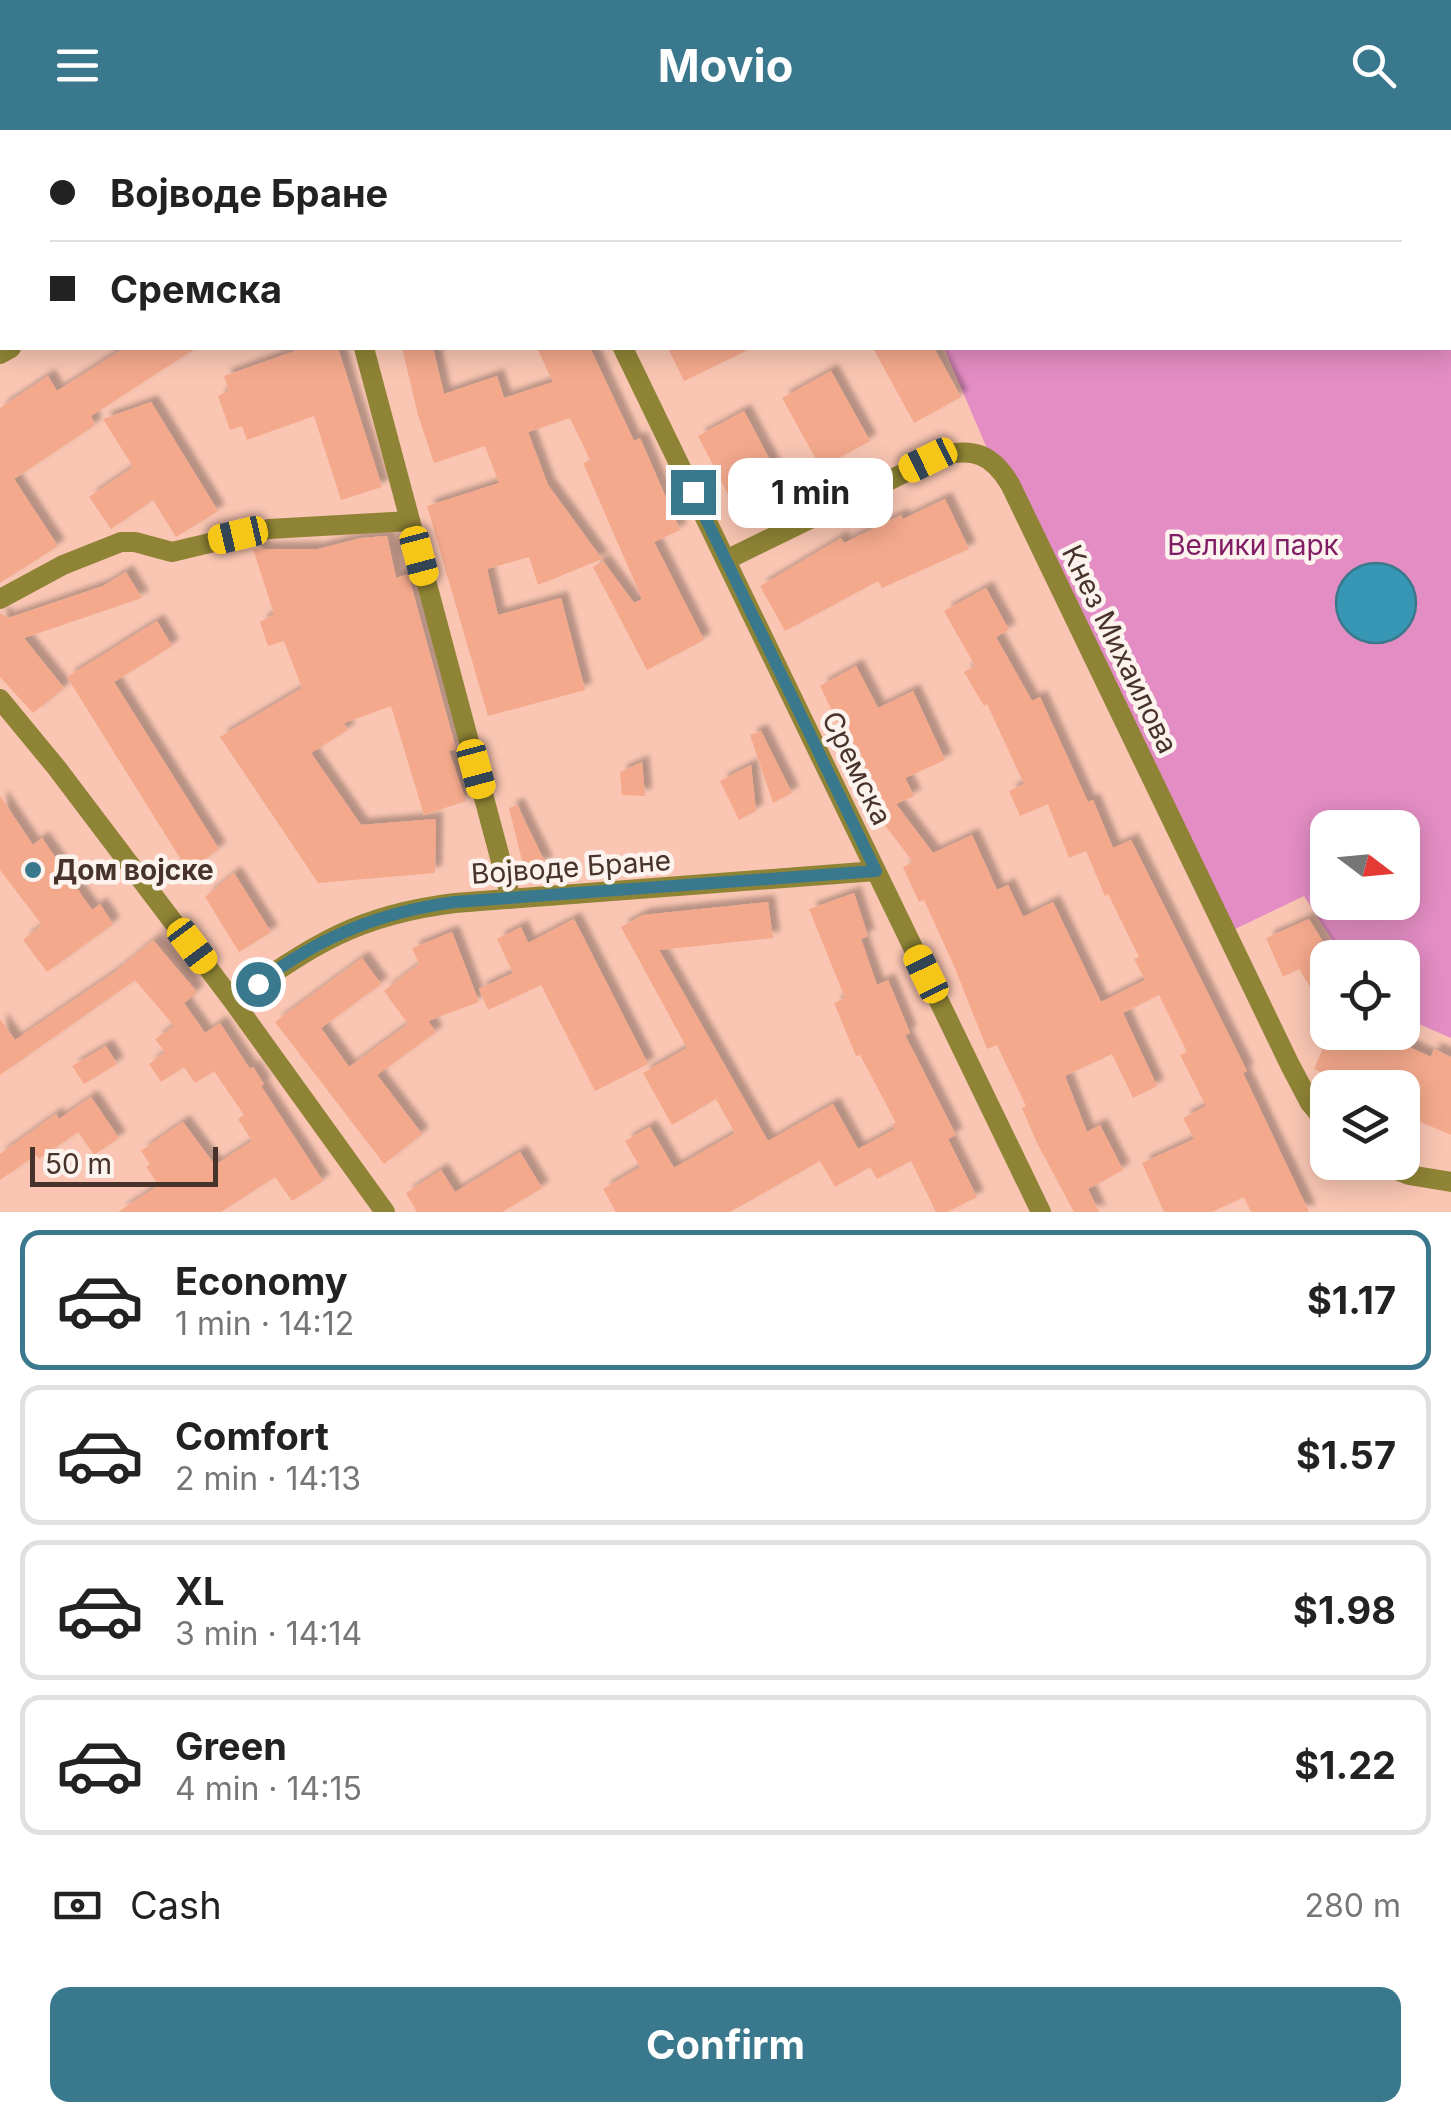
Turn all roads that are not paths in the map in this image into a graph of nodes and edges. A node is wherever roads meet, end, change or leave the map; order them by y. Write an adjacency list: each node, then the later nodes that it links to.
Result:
1 (365, 350): 3 (street)
2 (625, 350): 4 (street, Сремска)
3 (410, 520): 5 (street); 10 (street)
4 (726, 560): 9 (street, Сремска); 12 (street, Кнез Михаилова)
5 (0, 599)
6 (0, 699): 8 (street)
7 (0, 716): 8 (street)
8 (31, 736): 11 (street)
9 (876, 871): 10 (street, Војводе Бране); 16 (street, Сремска)
10 (510, 899): 11 (street, Војводе Бране)
11 (234, 1001): 15 (street)
12 (1310, 1096)
13 (1420, 1177): 14 (street)
14 (1451, 1182)
15 (384, 1212)
16 (1041, 1212)

